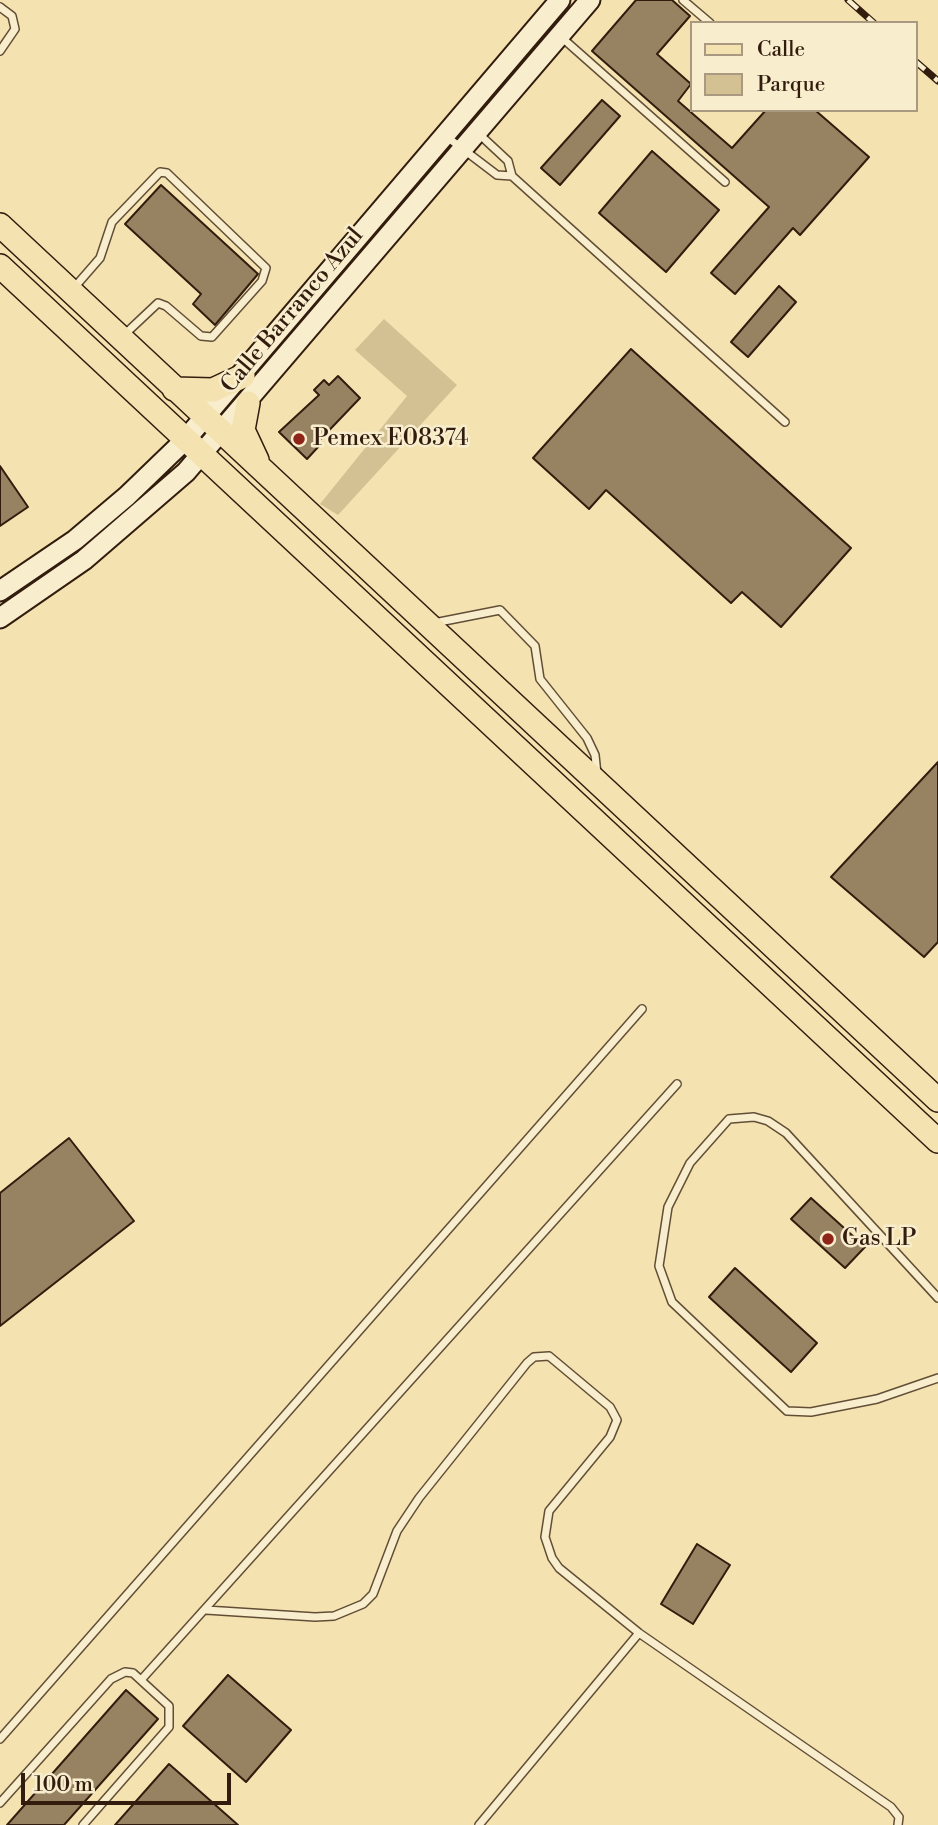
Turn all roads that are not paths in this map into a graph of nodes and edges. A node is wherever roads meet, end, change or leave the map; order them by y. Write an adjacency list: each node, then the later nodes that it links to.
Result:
1 (560, 0): 9 (main road, Calle Barranco Azul)
2 (590, 0): 6 (main road, Calle Barranco Azul)
3 (683, 0): 5 (lane)
4 (0, 7): 7 (lane)
5 (708, 21)
6 (559, 36): 8 (main road, Calle Barranco Azul); 12 (lane)
7 (0, 51)
8 (477, 132): 10 (main road, Calle Barranco Azul); 11 (lane)
9 (446, 136): 10 (lane); 15 (main road, Calle Barranco Azul)
10 (463, 149): 11 (lane); 17 (main road, Calle Barranco Azul)
11 (512, 176): 22 (lane)
12 (725, 182)
13 (0, 226): 16 (main road)
14 (0, 266): 24 (main road)
15 (323, 282): 17 (main road); 19 (main road, Calle Barranco Azul)
16 (70, 292): 18 (main road); 18 (lane)
17 (306, 334): 21 (main road, Calle Barranco Azul)
18 (121, 339): 20 (main road)
19 (243, 376): 20 (main road); 23 (main road, Calle Barranco Azul)
20 (174, 389): 23 (main road)
21 (248, 403): 23 (main road, Calle Barranco Azul); 25 (main road)
22 (785, 422)
23 (213, 425): 24 (main road, Calle Barranco Azul); 25 (main road)
24 (193, 448): 26 (main road, Calle Barranco Azul); 27 (main road, Calle Barranco Azul); 33 (main road)
25 (271, 479): 28 (main road)
26 (0, 591)
27 (0, 618)
28 (426, 624): 29 (main road); 29 (lane)
29 (597, 780): 32 (main road)
30 (642, 1009): 39 (lane)
31 (677, 1084): 36 (lane)
32 (938, 1100)
33 (935, 1133)
34 (938, 1298): 35 (lane)
35 (938, 1378)
36 (206, 1610): 37 (lane); 38 (lane)
37 (639, 1633): 42 (lane); 43 (lane)
38 (141, 1680): 40 (lane); 41 (lane)
39 (0, 1739)
40 (0, 1803)
41 (83, 1825)
42 (478, 1825)
43 (898, 1825)

